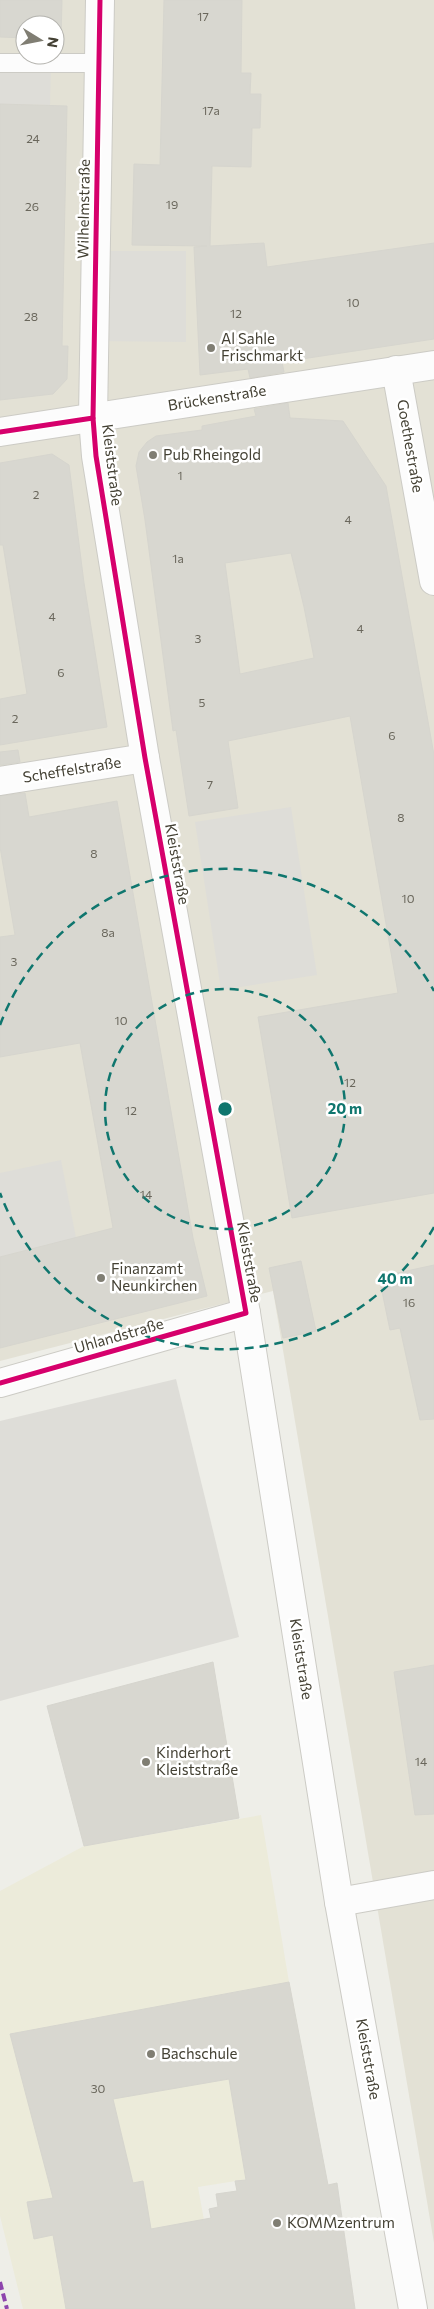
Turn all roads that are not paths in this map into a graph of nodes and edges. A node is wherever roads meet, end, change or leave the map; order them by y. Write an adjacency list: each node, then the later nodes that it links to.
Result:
1 (100, 0): 3 (street, Wilhelmstraße)
2 (0, 63): 3 (lane)
3 (99, 63): 6 (street, Wilhelmstraße)
4 (434, 365): 5 (street, Brückenstraße)
5 (396, 370): 6 (street, Brückenstraße); 8 (street, Goethestraße)
6 (93, 418): 7 (street, Brückenstraße); 9 (street, Kleiststraße)
7 (0, 432)
8 (434, 580)
9 (145, 758): 10 (street, Scheffelstraße); 11 (street, Kleiststraße)
10 (0, 782)
11 (246, 1313): 12 (street, Uhlandstraße); 14 (street, Kleiststraße)
12 (0, 1383)
13 (434, 1885): 14 (street)
14 (339, 1902): 15 (street, Kleiststraße)
15 (413, 2309)

